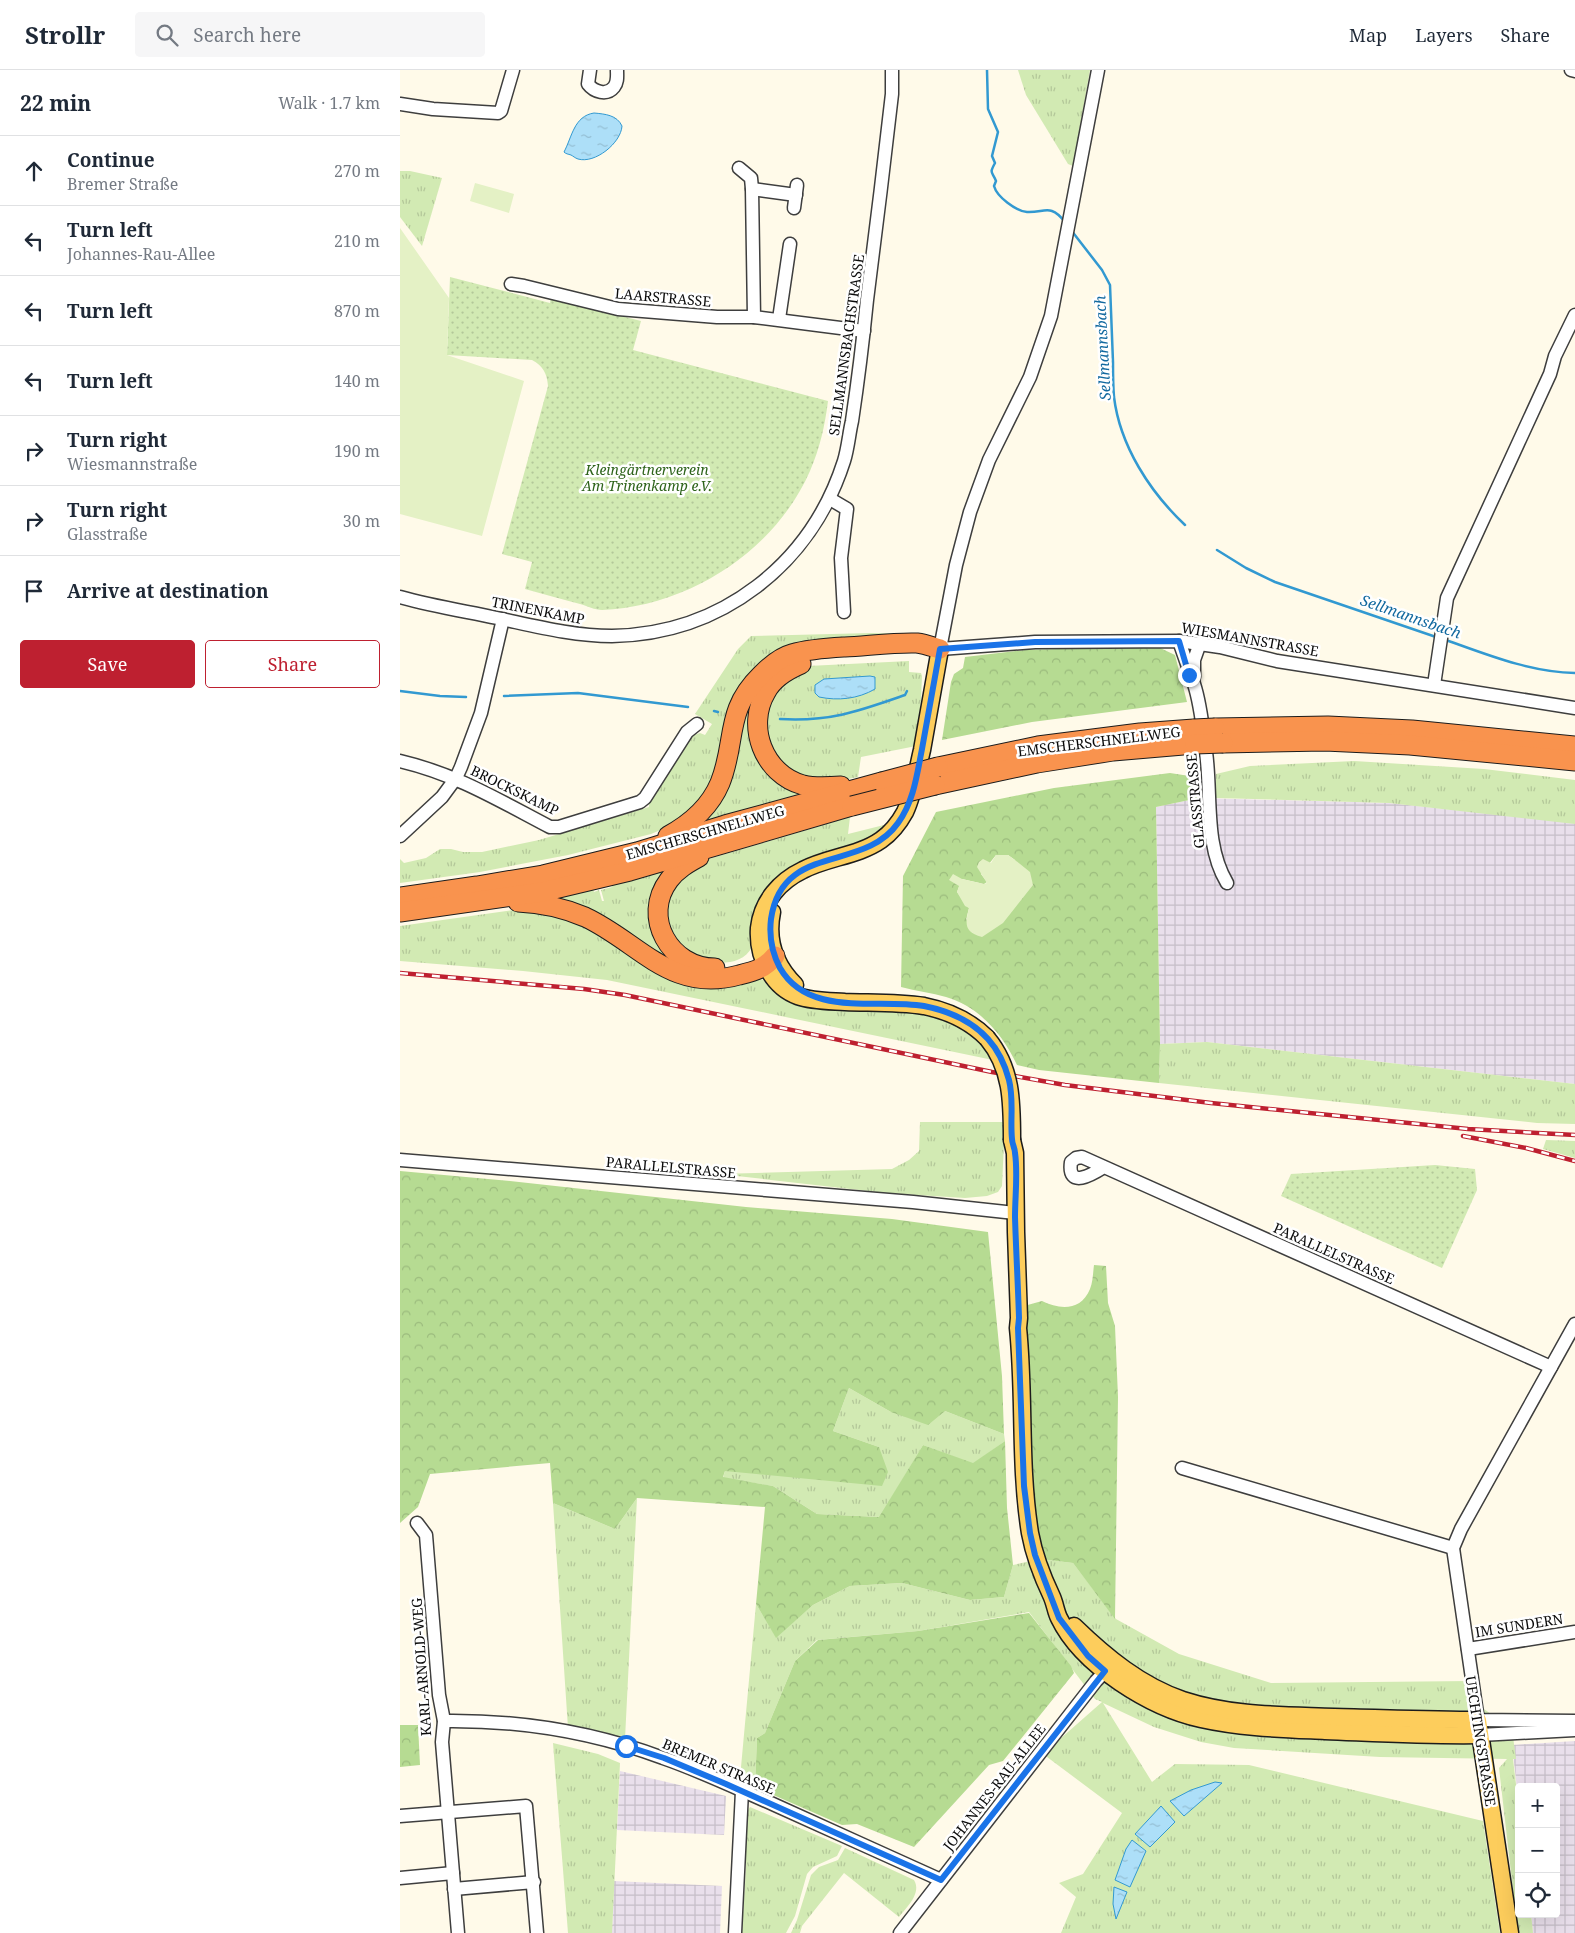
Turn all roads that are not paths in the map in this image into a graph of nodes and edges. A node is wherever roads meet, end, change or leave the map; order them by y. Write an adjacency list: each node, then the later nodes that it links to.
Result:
1 (514, 70): 8 (street)
2 (590, 70): 3 (street)
3 (617, 70)
4 (892, 70): 17 (street, SELLMANNSBACHSTRASSE)
5 (1098, 70): 24 (street)
6 (1571, 70): 7 (street)
7 (1575, 71)
8 (400, 104)
9 (740, 168): 10 (street)
10 (752, 189): 11 (street); 15 (street)
11 (796, 196)
12 (790, 244): 16 (street)
13 (511, 284): 15 (street, LAARSTRASSE)
14 (1575, 315): 26 (street)
15 (754, 317): 16 (street, LAARSTRASSE)
16 (780, 319): 17 (street, LAARSTRASSE)
17 (864, 331): 18 (street, SELLMANNSBACHSTRASSE)
18 (830, 499): 20 (street); 21 (street, TRINENKAMP)
19 (400, 597): 21 (street, TRINENKAMP)
20 (844, 612)
21 (503, 619): 34 (street, BROCKSKAMP)
22 (1179, 641): 23 (street, WIESMANNSTRASSE); 24 (street, WIESMANNSTRASSE); 25 (street, GLASSTRASSE)
23 (1200, 643): 25 (street, GLASSTRASSE); 26 (street, WIESMANNSTRASSE)
24 (940, 649): 35 (highway); 38 (highway); 43 (main road)
25 (1194, 684): 39 (street, GLASSTRASSE)
26 (1434, 685): 27 (street, WIESMANNSTRASSE)
27 (1575, 708)
28 (697, 724): 34 (street, BROCKSKAMP)
29 (1219, 735): 30 (highway, EMSCHERSCHNELLWEG); 32 (highway, EMSCHERSCHNELLWEG); 33 (highway, EMSCHERSCHNELLWEG, bridge)
30 (1575, 746)
31 (400, 761): 34 (street)
32 (1575, 761)
33 (936, 776): 35 (highway, EMSCHERSCHNELLWEG, bridge); 35 (highway, EMSCHERSCHNELLWEG, bridge)
34 (456, 778): 36 (street, BROCKSKAMP)
35 (855, 794): 37 (highway, EMSCHERSCHNELLWEG); 38 (highway, EMSCHERSCHNELLWEG)
36 (400, 836)
37 (734, 840): 41 (highway, EMSCHERSCHNELLWEG); 43 (highway)
38 (637, 852): 40 (highway, EMSCHERSCHNELLWEG)
39 (1227, 883)
40 (400, 897)
41 (472, 902): 42 (highway, EMSCHERSCHNELLWEG); 43 (highway)
42 (400, 912)
43 (767, 959): 46 (main road, bridge)
44 (400, 1160): 46 (street, PARALLELSTRASSE)
45 (1104, 1167): 48 (street, PARALLELSTRASSE)
46 (1010, 1209): 54 (main road)
47 (1575, 1325): 48 (street)
48 (1551, 1368): 51 (street)
49 (1182, 1468): 51 (street)
50 (417, 1523): 55 (street, KARL-ARNOLD-WEG)
51 (1453, 1548): 53 (street, UECHTINGSTRASSE)
52 (1575, 1632): 53 (street, IM SUNDERN)
53 (1468, 1649): 57 (street, UECHTINGSTRASSE)
54 (1110, 1666): 57 (main road); 64 (street, JOHANNES-RAU-ALLEE)
55 (444, 1721): 59 (street, BREMER STRASSE); 60 (street, KARL-ARNOLD-WEG)
56 (1575, 1721): 57 (street)
57 (1479, 1728): 58 (street); 71 (main road, UECHTINGSTRASSE)
58 (1575, 1730)
59 (742, 1791): 64 (street, BREMER STRASSE); 69 (street)
60 (448, 1812): 61 (street); 62 (street, KARL-ARNOLD-WEG); 65 (street)
61 (400, 1816)
62 (453, 1873): 63 (street); 66 (street, KARL-ARNOLD-WEG)
63 (400, 1878)
64 (941, 1880): 70 (street, JOHANNES-RAU-ALLEE)
65 (534, 1882): 66 (street); 68 (street)
66 (454, 1889): 67 (street, KARL-ARNOLD-WEG)
67 (458, 1933)
68 (538, 1933)
69 (735, 1933)
70 (900, 1933)
71 (1510, 1933)

